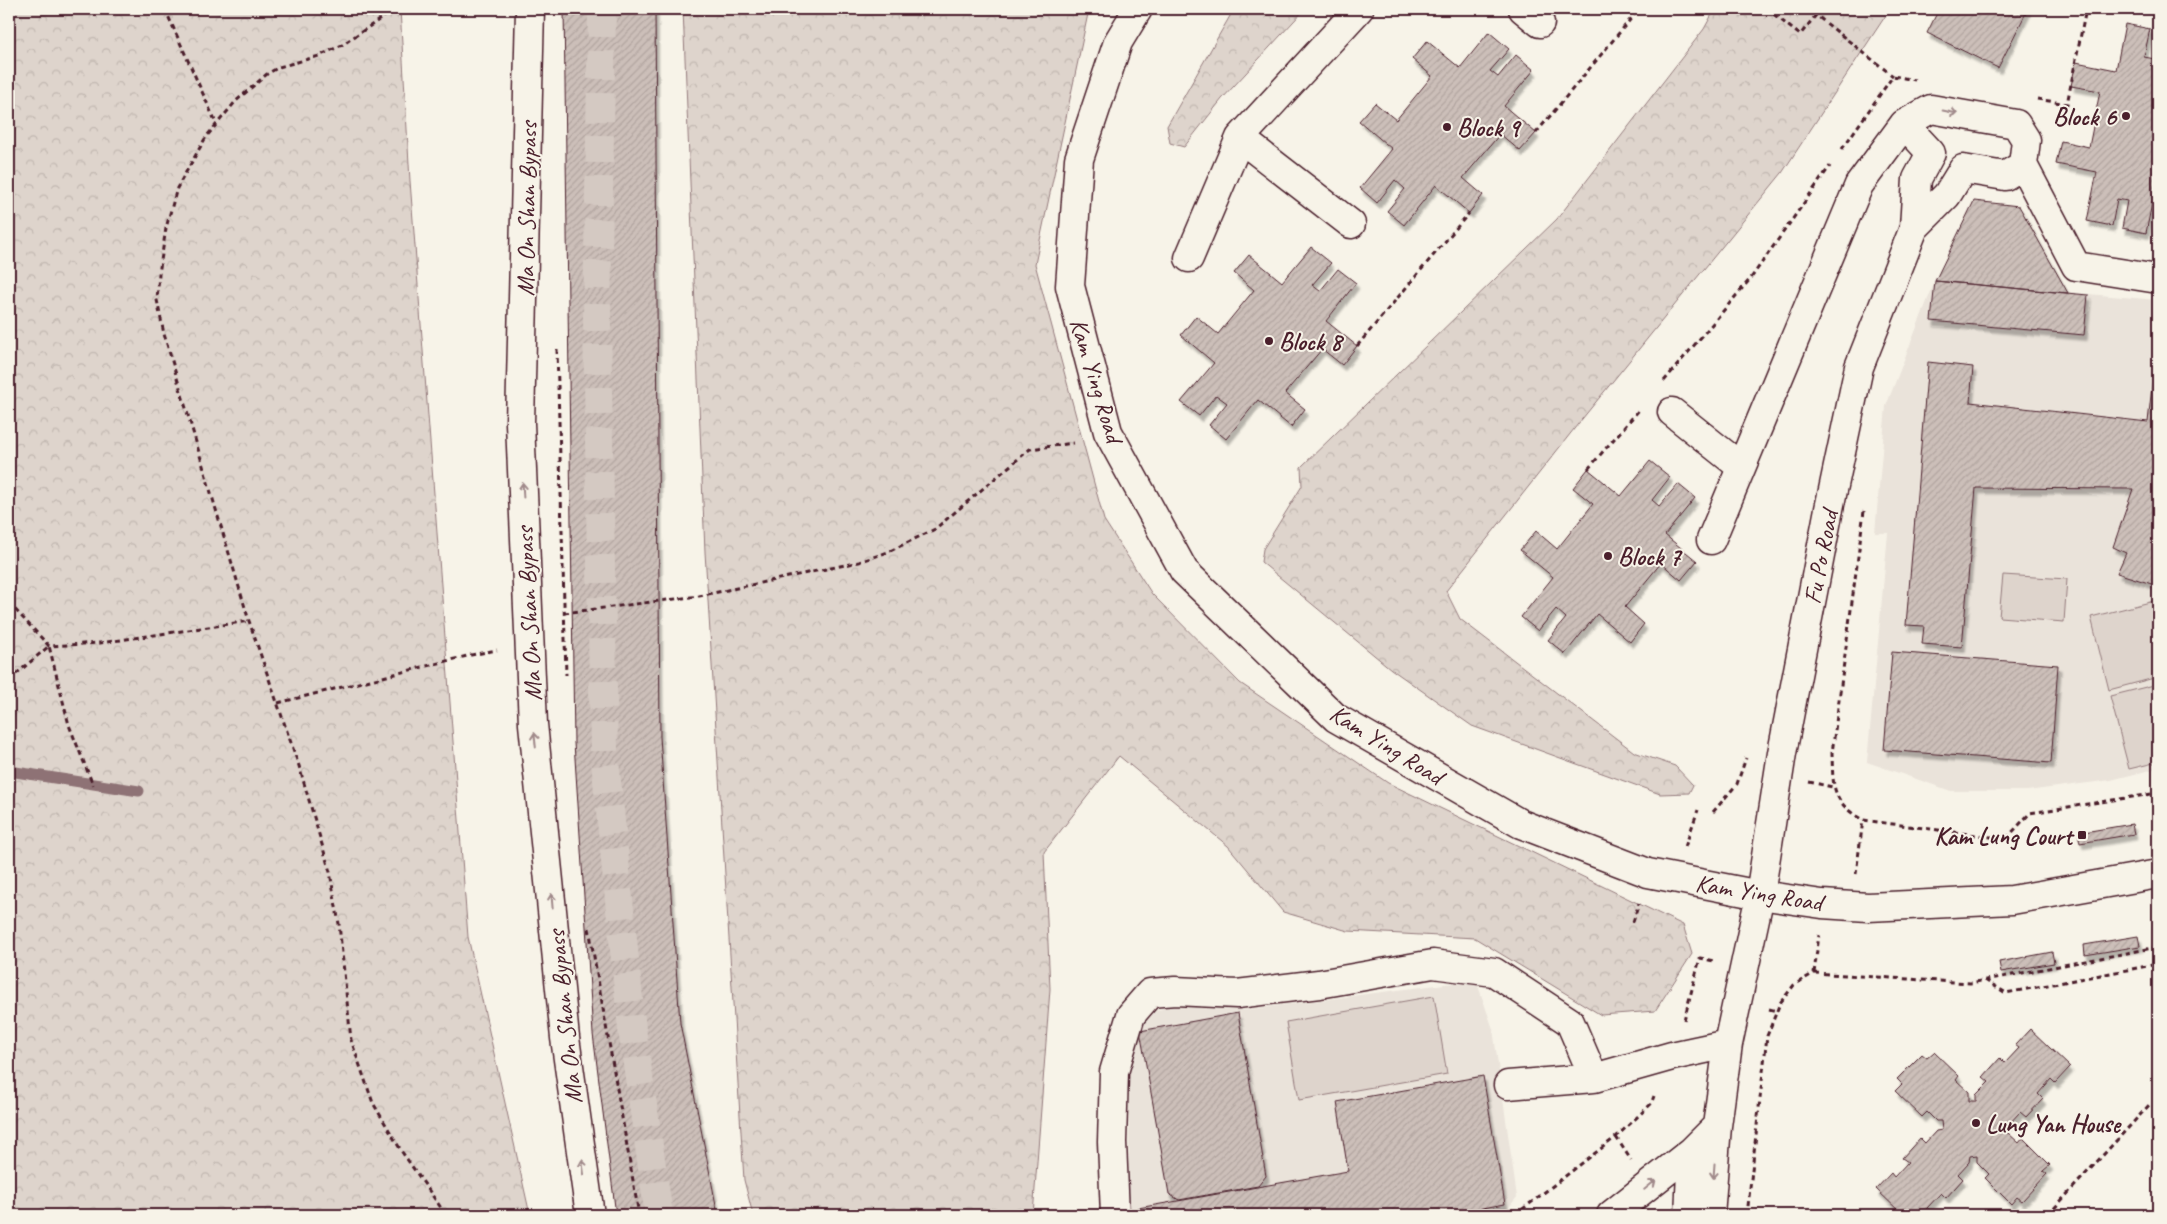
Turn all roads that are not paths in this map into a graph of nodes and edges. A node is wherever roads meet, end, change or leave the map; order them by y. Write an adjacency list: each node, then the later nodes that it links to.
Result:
1 (530, 9): 23 (street, Ma On Shan Bypass, one-way to 1, bridge)
2 (1138, 9): 17 (street, Kam Ying Road)
3 (1359, 9): 5 (street)
4 (1904, 124): 6 (street); 7 (street, one-way to 7); 14 (street)
5 (1240, 138): 9 (street); 11 (street)
6 (1931, 153): 8 (street); 10 (street, Fu Po Road)
7 (2023, 165): 8 (street); 12 (street)
8 (1963, 169): 10 (street, Fu Po Road)
9 (1351, 224)
10 (1914, 228): 17 (street, Fu Po Road)
11 (1189, 258)
12 (2158, 279)
13 (1672, 412): 14 (street)
14 (1741, 468): 15 (street)
15 (1711, 540)
16 (2158, 874): 17 (street, Kam Ying Road)
17 (1760, 895): 18 (street, Fu Po Road)
18 (1728, 1044): 19 (street); 21 (street, Fu Po Road)
19 (1594, 1078): 20 (street); 24 (street)
20 (1508, 1085)
21 (1717, 1126): 22 (street); 27 (street, Fu Po Road, one-way to 27)
22 (1692, 1151): 25 (street, one-way to 22); 26 (street)
23 (590, 1215)
24 (1115, 1215)
25 (1611, 1215)
26 (1689, 1215)
27 (1710, 1215)

